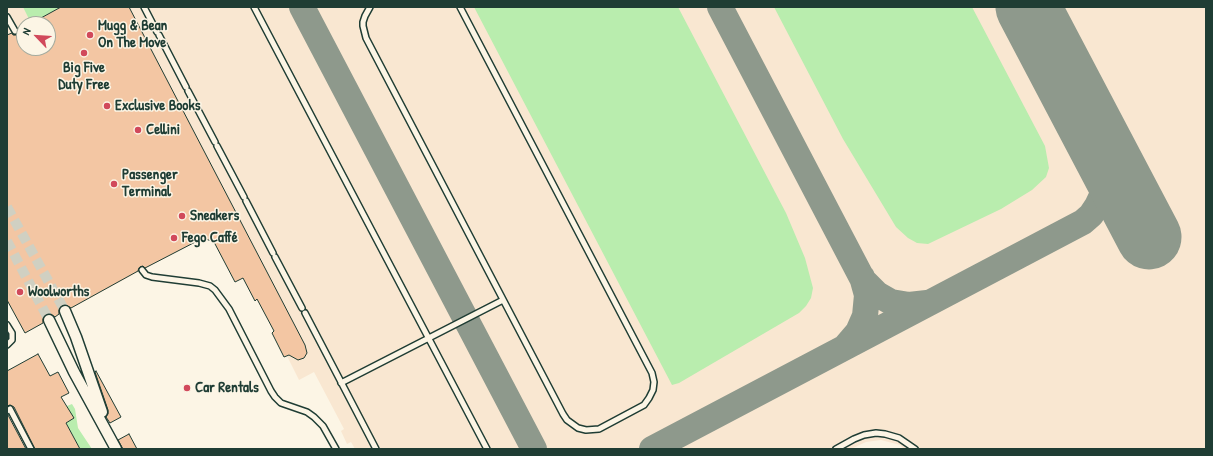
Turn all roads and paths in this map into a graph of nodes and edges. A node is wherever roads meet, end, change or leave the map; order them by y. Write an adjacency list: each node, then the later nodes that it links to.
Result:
1 (144, 7): 14 (lane)
2 (254, 7): 12 (lane)
3 (370, 7): 8 (lane)
4 (460, 7): 8 (lane)
5 (7, 17): 6 (lane)
6 (15, 31)
7 (142, 270): 18 (lane)
8 (503, 300): 12 (lane)
9 (65, 311): 16 (street)
10 (49, 320): 16 (street)
11 (7, 325): 13 (lane)
12 (429, 338): 14 (lane); 20 (lane)
13 (7, 345)
14 (342, 383): 19 (lane)
15 (7, 411): 17 (lane)
16 (114, 446)
17 (31, 449)
18 (336, 449)
19 (376, 449)
20 (487, 449)
21 (836, 449): 22 (lane)
22 (915, 449)

